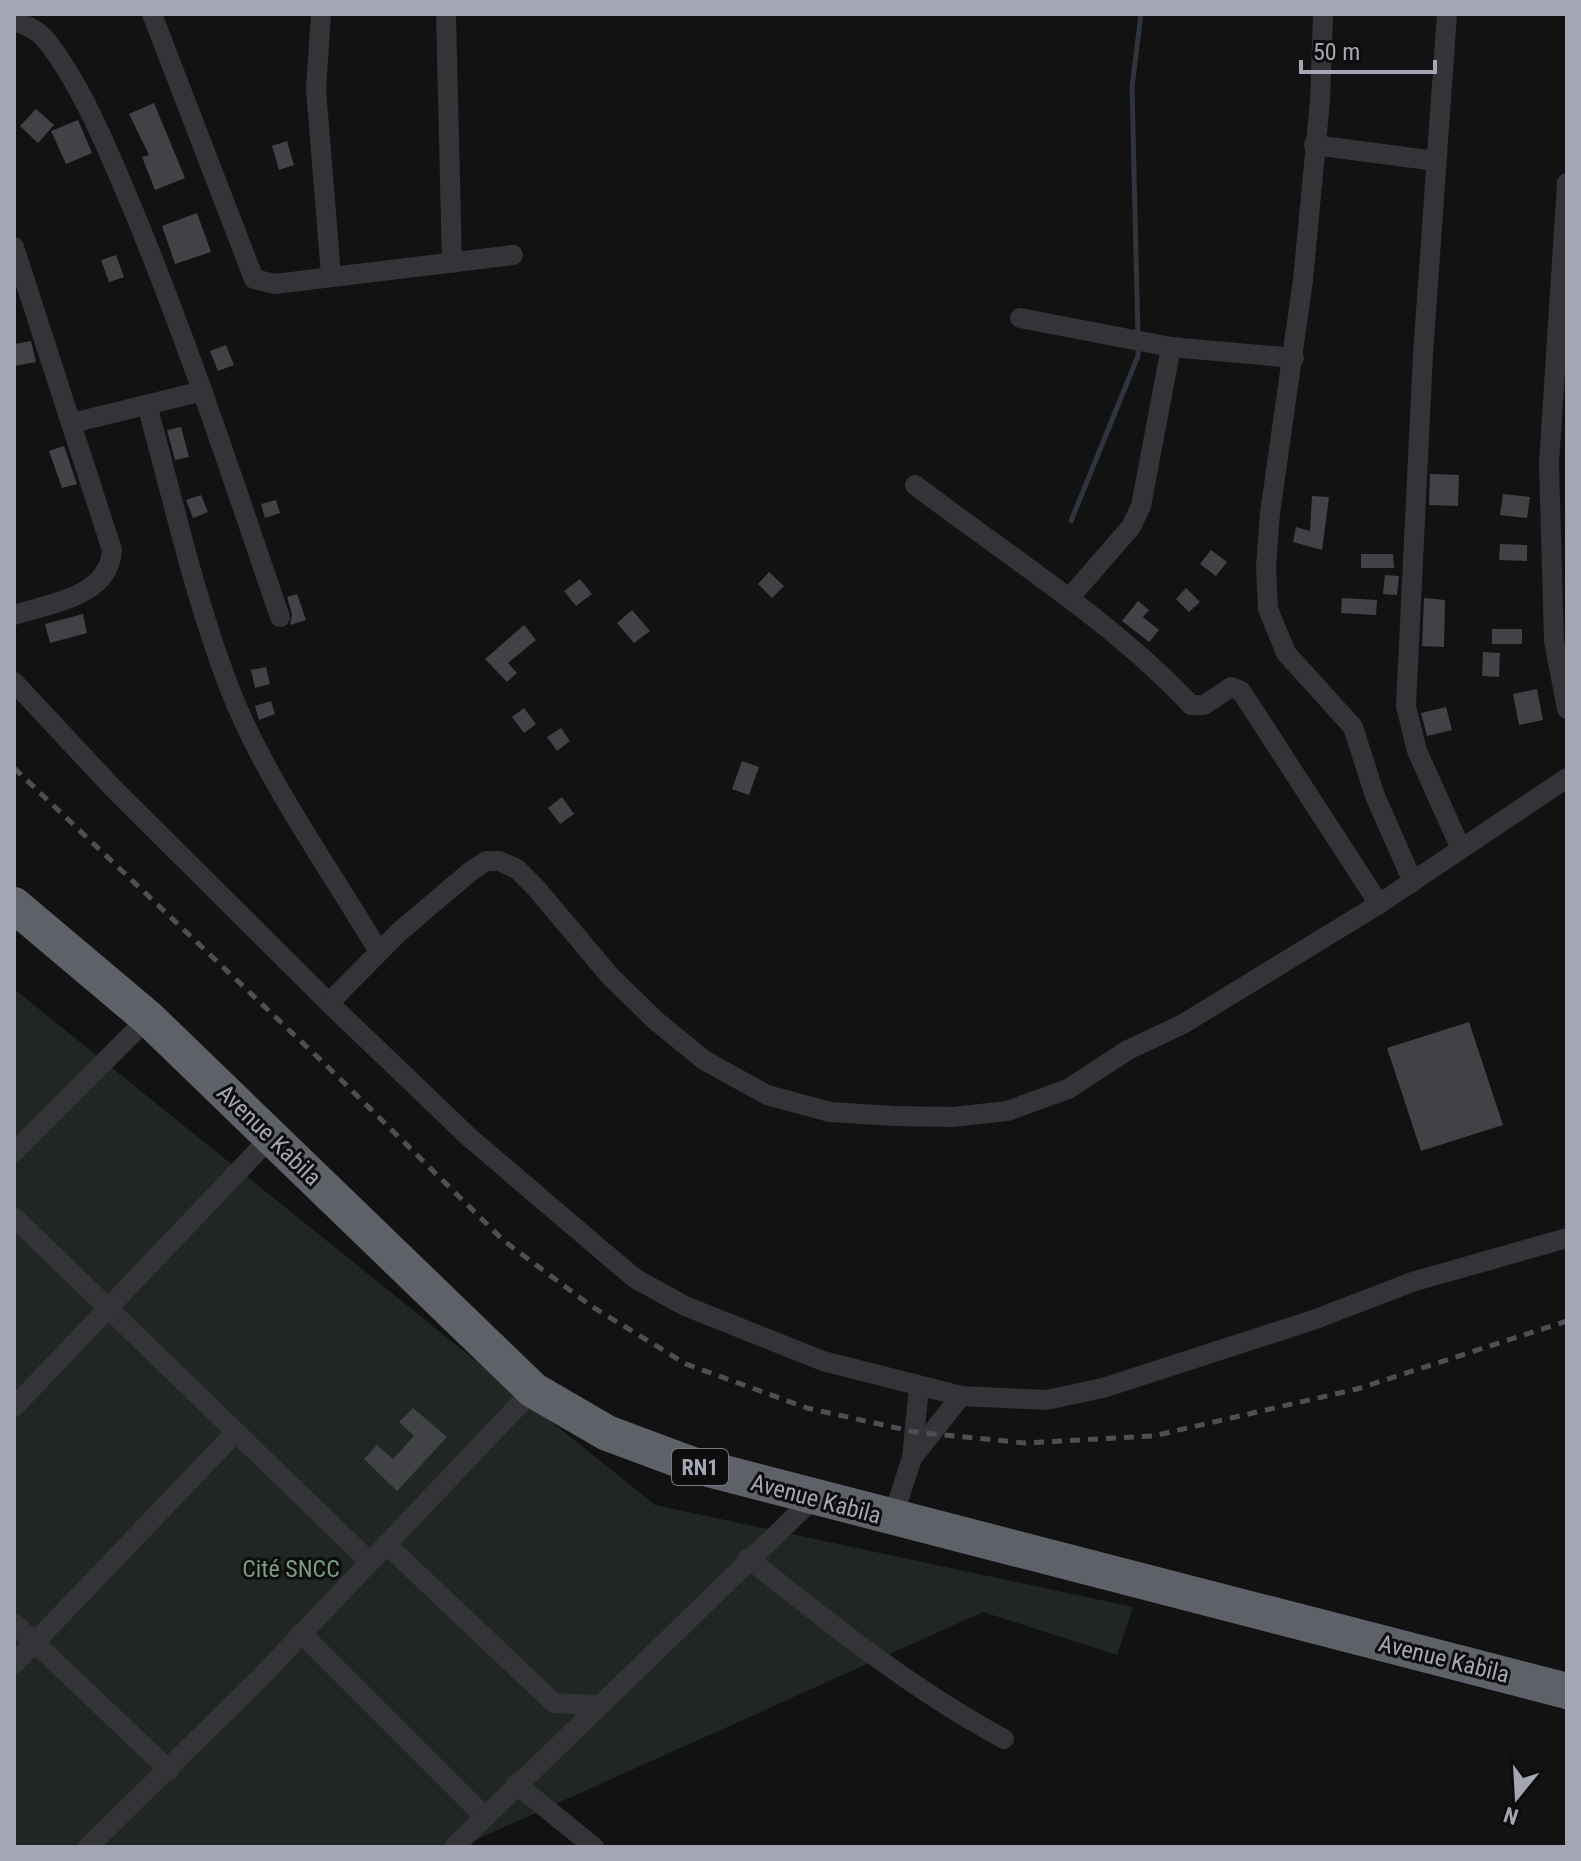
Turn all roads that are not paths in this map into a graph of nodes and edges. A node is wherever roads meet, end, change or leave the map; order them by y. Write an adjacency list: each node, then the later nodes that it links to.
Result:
1 (152, 14): 13 (street)
2 (321, 14): 13 (street)
3 (446, 14): 12 (street)
4 (1323, 14): 7 (street)
5 (1447, 14): 8 (street)
6 (14, 21): 17 (street)
7 (1314, 145): 8 (street); 16 (street)
8 (1436, 161): 27 (street)
9 (1567, 183): 25 (street)
10 (14, 247): 19 (street)
11 (513, 255): 12 (street)
12 (452, 263): 13 (street)
13 (331, 275)
14 (1020, 318): 15 (street)
15 (1171, 347): 16 (street); 21 (street)
16 (1294, 358): 28 (street)
17 (203, 391): 18 (street); 23 (street)
18 (147, 405): 19 (street); 31 (street)
19 (72, 423): 22 (street)
20 (915, 485): 21 (street)
21 (1071, 596): 29 (street)
22 (14, 615)
23 (280, 617)
24 (14, 682): 32 (street)
25 (1567, 709)
26 (1567, 778): 27 (street)
27 (1461, 849): 28 (street)
28 (1413, 882): 29 (street)
29 (1379, 904): 31 (street)
30 (16, 909): 33 (highway, Avenue Kabila / RN1)
31 (379, 952): 32 (street)
32 (329, 1003): 39 (street)
33 (148, 1018): 34 (highway, Avenue Kabila / RN1); 35 (street)
34 (271, 1137): 38 (street); 40 (highway, Avenue Kabila / RN1)
35 (14, 1152)
36 (14, 1217): 38 (street)
37 (1567, 1238): 41 (street)
38 (109, 1306): 42 (street); 43 (street)
39 (919, 1387): 41 (street); 44 (street)
40 (533, 1390): 45 (highway, Avenue Kabila / RN1); 47 (street)
41 (961, 1396): 44 (street)
42 (14, 1407)
43 (235, 1433): 49 (street); 52 (street)
44 (912, 1458): 46 (street)
45 (814, 1498): 46 (highway, Avenue Kabila / RN1); 48 (street)
46 (892, 1519): 54 (highway, Avenue Kabila / RN1)
47 (386, 1544): 49 (street); 55 (street)
48 (748, 1558): 56 (street); 57 (street)
49 (370, 1562): 51 (street)
50 (14, 1623): 52 (street)
51 (301, 1633): 59 (street); 61 (street)
52 (35, 1642): 53 (street); 59 (street)
53 (14, 1664)
54 (1567, 1691)
55 (554, 1703): 56 (street); 58 (street)
56 (597, 1705): 58 (street)
57 (1004, 1739)
58 (560, 1740): 60 (street)
59 (169, 1770): 62 (street)
60 (516, 1784): 61 (street); 64 (street)
61 (485, 1817): 63 (street)
62 (88, 1847)
63 (454, 1847)
64 (594, 1847)

